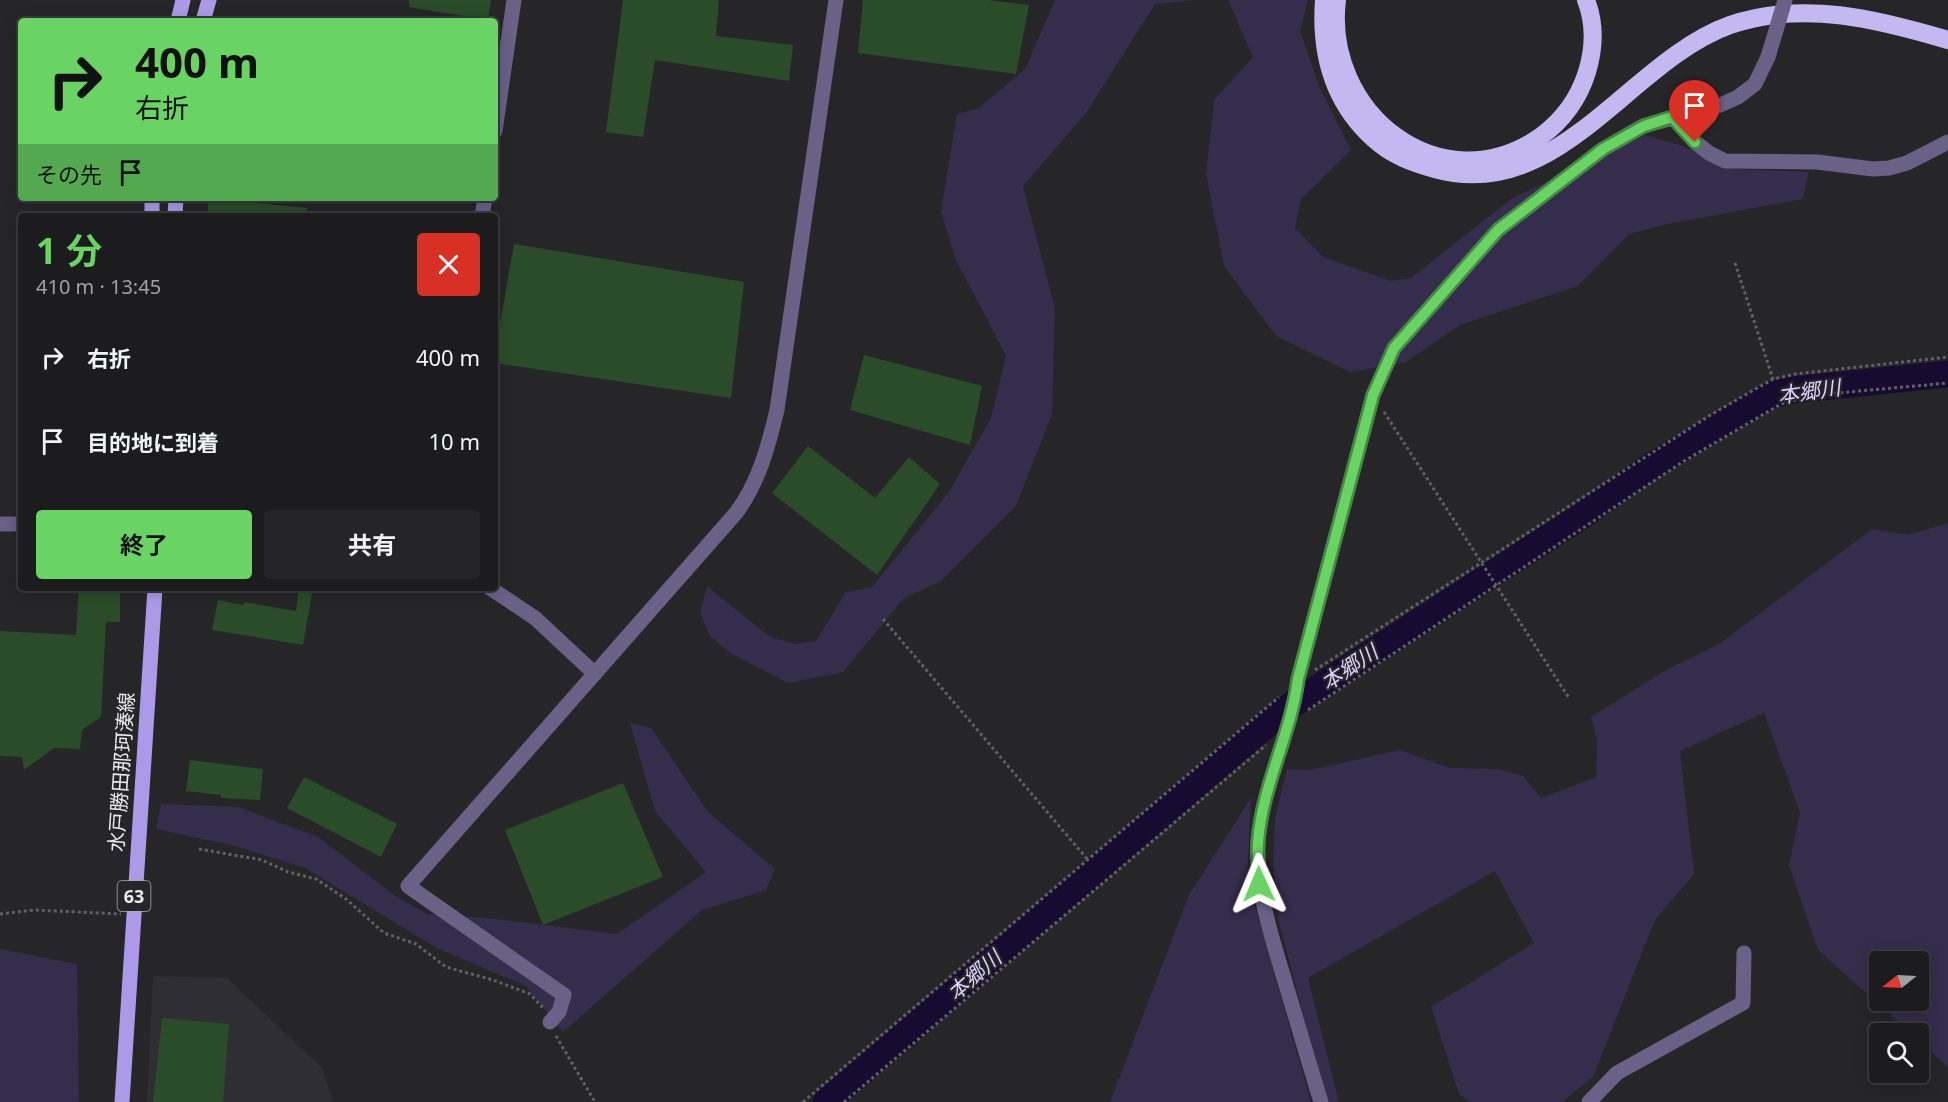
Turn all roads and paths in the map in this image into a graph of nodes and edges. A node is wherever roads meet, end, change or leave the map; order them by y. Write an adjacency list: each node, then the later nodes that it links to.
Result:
1 (183, 0): 9 (main road)
2 (209, 0): 10 (main road)
3 (514, 0): 12 (street)
4 (836, 0): 27 (street)
5 (1324, 0): 11 (highway)
6 (1337, 0): 7 (highway)
7 (1586, 0)
8 (1785, 0): 13 (street, bridge)
9 (179, 18)
10 (204, 18)
11 (1948, 40)
12 (498, 110)
13 (1672, 117): 14 (street); 19 (street)
14 (1948, 142)
15 (1735, 263): 17 (path)
16 (1948, 357): 17 (path)
17 (1773, 379): 22 (path)
18 (1948, 383): 23 (path)
19 (1373, 395): 22 (path); 28 (street)
20 (0, 524): 21 (street)
21 (18, 524)
22 (1480, 563): 23 (path); 28 (path)
23 (1495, 586): 29 (path); 30 (path)
24 (155, 591): 35 (main road, 水戸勝田那珂湊線 / 63)
25 (494, 591): 27 (street)
26 (883, 619): 33 (path)
27 (595, 674): 37 (street)
28 (1297, 684): 31 (street); 33 (path)
29 (1569, 698)
30 (1307, 711)
31 (1289, 723): 41 (path); 42 (street)
32 (199, 849): 37 (path)
33 (1088, 860): 40 (path)
34 (0, 914): 35 (path)
35 (133, 915): 38 (main road, 水戸勝田那珂湊線 / 63)
36 (1744, 953): 43 (street)
37 (550, 1022): 39 (path)
38 (122, 1102)
39 (595, 1102)
40 (803, 1102)
41 (844, 1102)
42 (1320, 1102)
43 (1589, 1102)

